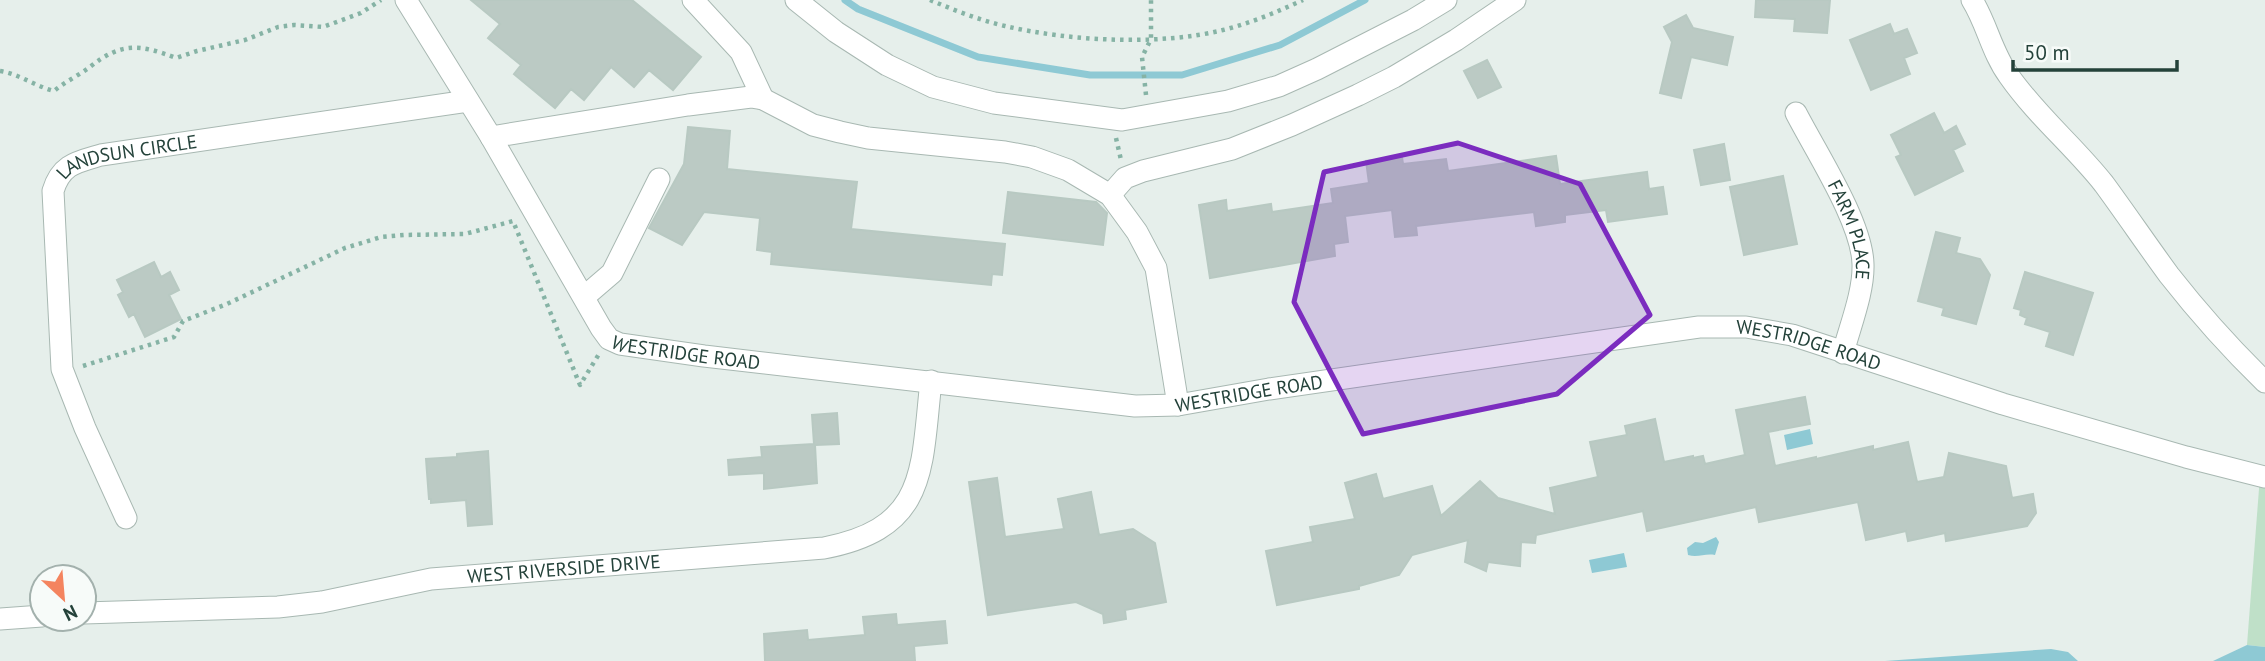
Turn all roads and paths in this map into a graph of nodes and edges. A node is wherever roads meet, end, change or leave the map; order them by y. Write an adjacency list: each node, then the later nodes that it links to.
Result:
1 (381, 0): 12 (path)
2 (407, 0): 14 (street, WESTRIDGE ROAD)
3 (693, 0): 13 (street)
4 (796, 0): 17 (street)
5 (930, 0): 11 (path)
6 (1151, 0): 11 (path)
7 (1303, 0): 11 (path)
8 (1446, 0): 16 (street)
9 (1515, 0): 19 (street)
10 (1972, 0): 27 (street)
11 (1151, 39): 16 (path)
12 (0, 71)
13 (763, 99): 18 (street); 21 (street)
14 (468, 101): 18 (street, WESTRIDGE ROAD); 25 (street, LANDSUN CIRCLE)
15 (1796, 113): 24 (street, FARM PLACE)
16 (1148, 115): 17 (street)
17 (1112, 118): 19 (path)
18 (491, 137): 22 (street, WESTRIDGE ROAD)
19 (1125, 178): 21 (street)
20 (659, 179): 22 (street)
21 (1111, 195): 28 (street)
22 (584, 297): 23 (street, WESTRIDGE ROAD)
23 (609, 338): 25 (path); 26 (street, WESTRIDGE ROAD)
24 (1843, 353): 28 (street, WESTRIDGE ROAD); 29 (street, WESTRIDGE ROAD)
25 (62, 369): 30 (street, LANDSUN CIRCLE)
26 (931, 382): 28 (street, WESTRIDGE ROAD); 31 (street, WEST RIVERSIDE DRIVE)
27 (2265, 382)
28 (1178, 405)
29 (2265, 477)
30 (126, 519)
31 (98, 613)
32 (28, 617): 33 (street)
33 (0, 619)

